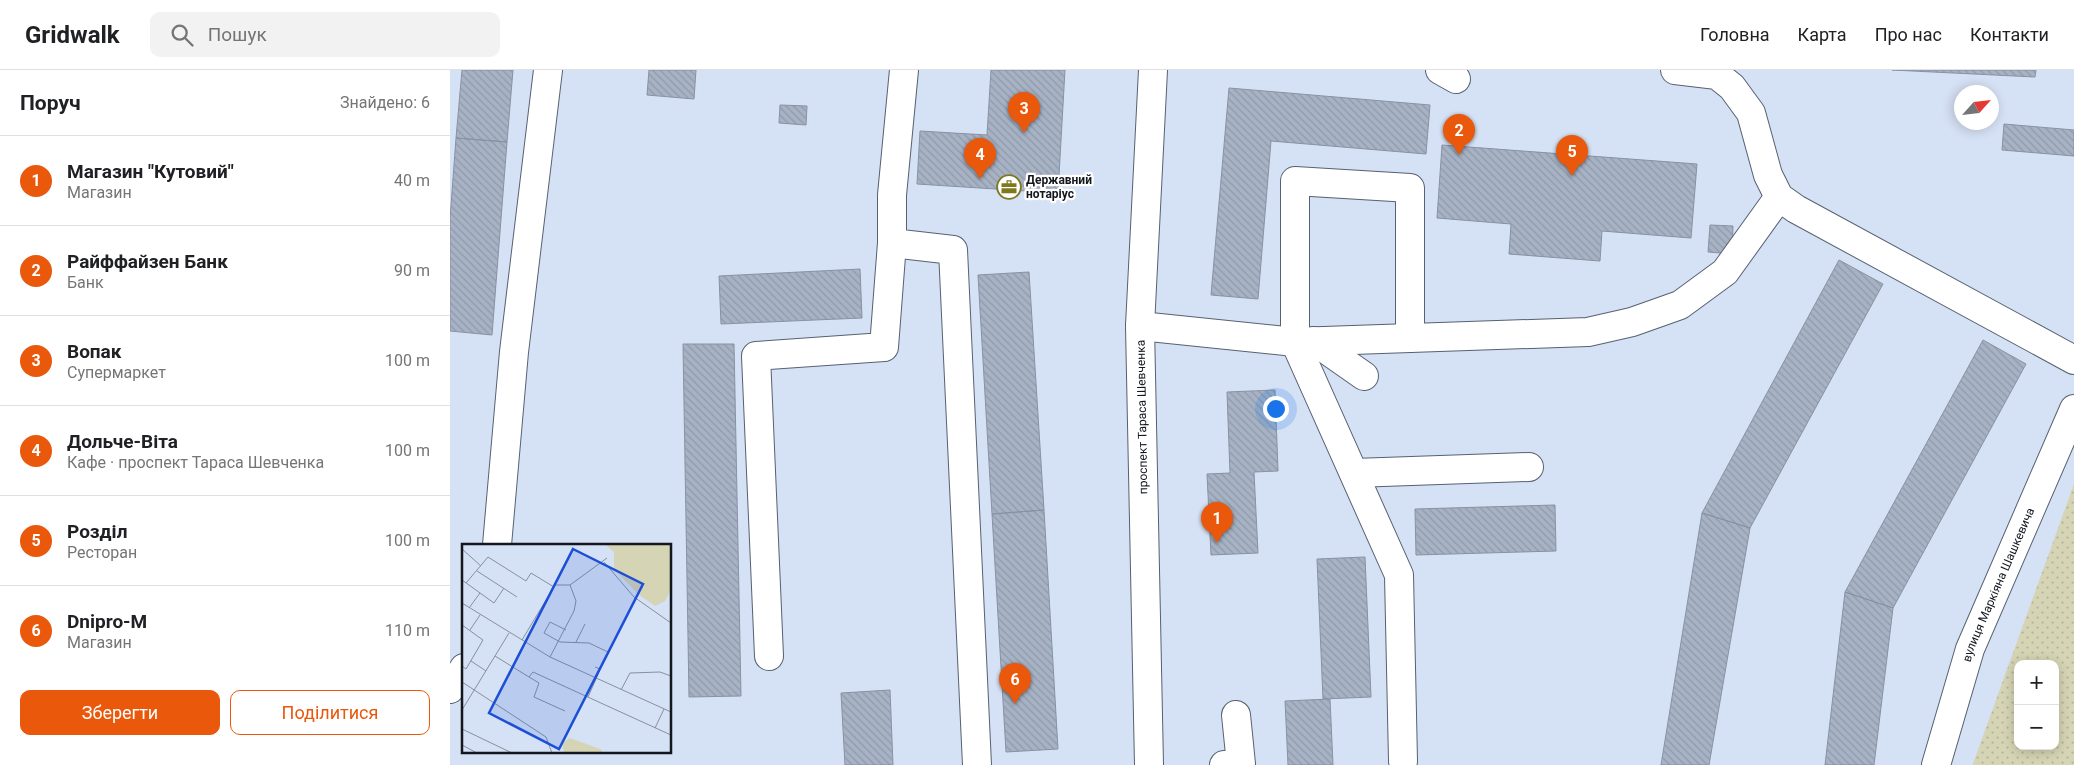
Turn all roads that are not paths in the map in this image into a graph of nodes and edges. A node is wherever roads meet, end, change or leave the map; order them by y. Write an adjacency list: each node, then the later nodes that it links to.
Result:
1 (548, 70): 15 (street)
2 (904, 70): 6 (street)
3 (1153, 70): 7 (street, проспект Тараса Шевченка)
4 (1691, 71): 5 (street)
5 (1778, 196): 8 (street); 10 (street)
6 (892, 243): 16 (street); 21 (street)
7 (1140, 326): 9 (street); 22 (street, проспект Тараса Шевченка)
8 (1410, 338): 9 (street); 9 (street)
9 (1304, 342): 11 (street); 14 (street)
10 (2074, 360)
11 (1364, 376)
12 (2074, 409): 24 (street, вулиця Маркіяна Шашкевича)
13 (1529, 467): 14 (street)
14 (1354, 473): 20 (street)
15 (497, 544)
16 (770, 656)
17 (462, 671): 18 (street)
18 (450, 689)
19 (1236, 716): 23 (street)
20 (1403, 761)
21 (977, 765)
22 (1149, 765)
23 (1224, 765)
24 (1936, 765)

